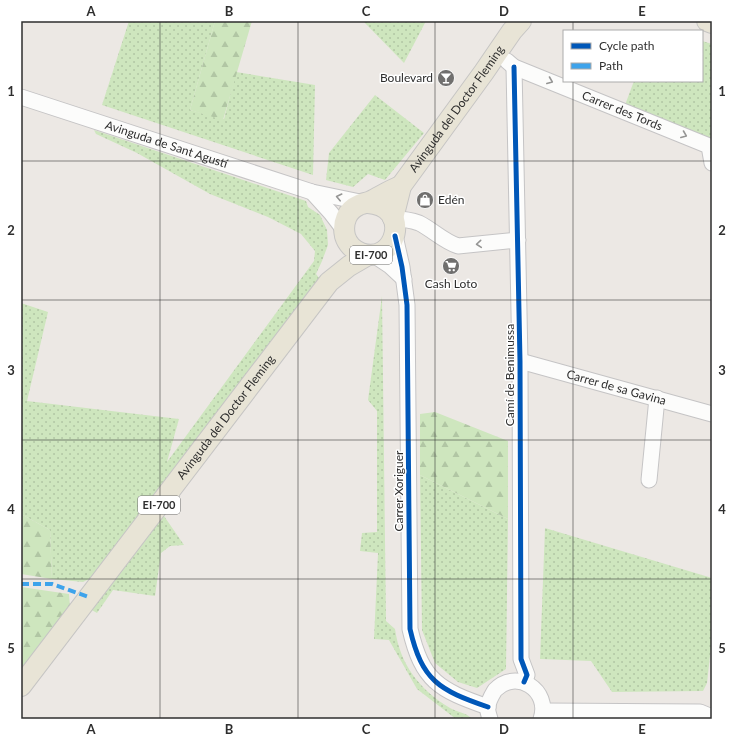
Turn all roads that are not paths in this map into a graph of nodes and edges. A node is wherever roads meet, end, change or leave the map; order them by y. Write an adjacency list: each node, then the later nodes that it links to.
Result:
1 (707, 21): 2 (main road)
2 (712, 23)
3 (516, 24): 4 (main road, Avinguda del Doctor Fleming / EI-700)
4 (497, 53): 5 (street, Carrer des Tords); 8 (main road, Avinguda del Doctor Fleming / EI-700)
5 (514, 67): 7 (street, Carrer des Tords, one-way to 7); 13 (street, Camí de Benimussa)
6 (21, 97): 9 (street, Avinguda de Sant Agustí)
7 (712, 162)
8 (401, 186): 10 (main road, Avinguda del Doctor Fleming / EI-700); 11 (main road, Avinguda del Doctor Fleming / EI-700)
9 (312, 192): 10 (street, Avinguda de Sant Agustí, one-way to 9); 12 (street, Avinguda de Sant Agustí)
10 (367, 203): 11 (main road); 12 (main road, EI-700)
11 (394, 224): 13 (street, one-way to 11); 14 (main road, EI-700); 15 (street, Carrer Xoriguer)
12 (344, 234): 14 (main road, EI-700); 16 (main road, Avinguda del Doctor Fleming / EI-700)
13 (518, 240): 17 (street, Camí de Benimussa)
14 (370, 254): 15 (street); 16 (main road, Avinguda del Doctor Fleming / EI-700)
15 (404, 279): 23 (street, Carrer Xoriguer)
16 (329, 282): 22 (main road, Avinguda del Doctor Fleming / EI-700)
17 (520, 361): 18 (street, Carrer de sa Gavina); 21 (street, Camí de Benimussa)
18 (656, 398): 19 (street, Carrer de sa Gavina); 20 (street)
19 (712, 414)
20 (649, 480)
21 (524, 682): 23 (street); 25 (street)
22 (21, 686)
23 (489, 713)
24 (708, 713): 25 (street)
25 (542, 715)

